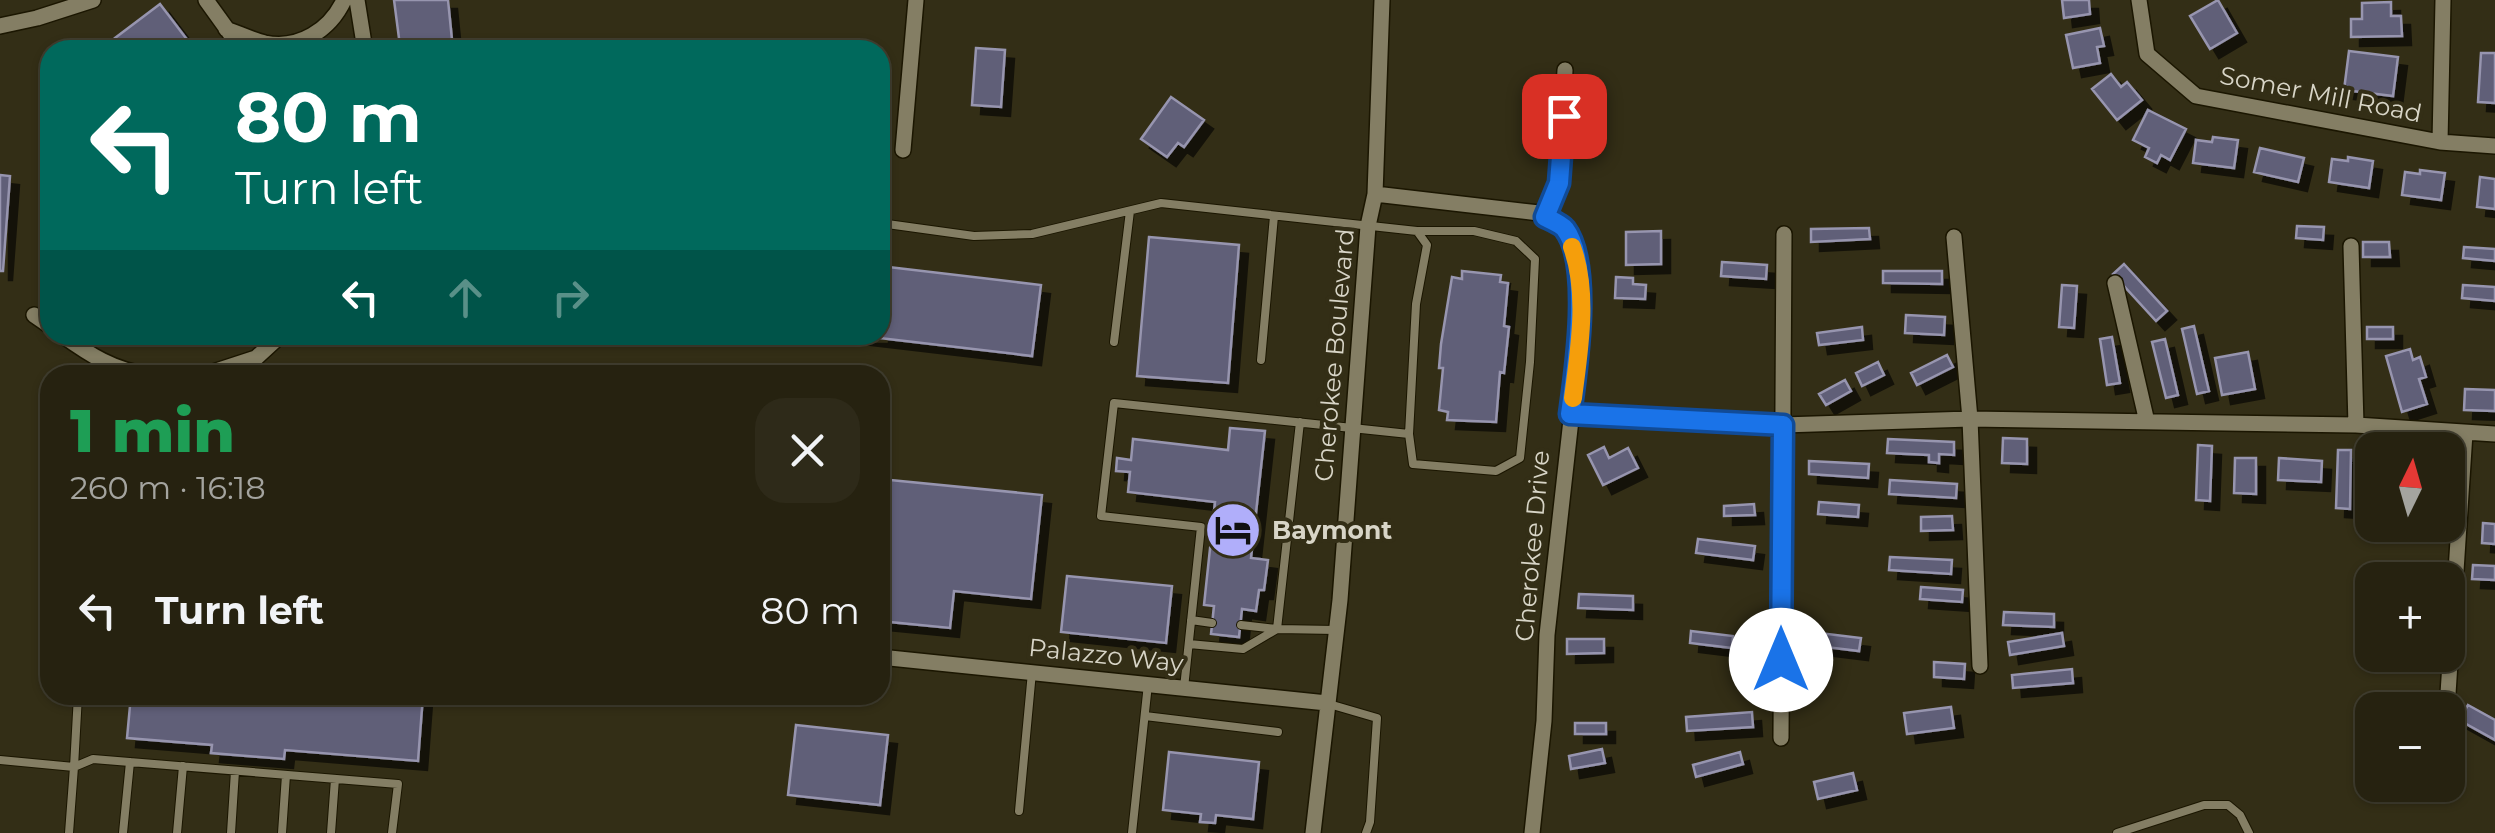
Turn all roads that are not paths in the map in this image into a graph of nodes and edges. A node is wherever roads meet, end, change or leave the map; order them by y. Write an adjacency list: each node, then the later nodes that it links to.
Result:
1 (92, 0): 9 (street)
2 (206, 0): 10 (street)
3 (344, 0): 13 (street)
4 (357, 0): 14 (street)
5 (916, 0): 18 (street)
6 (1382, 0): 19 (street, Cherokee Boulevard)
7 (2139, 0): 16 (street, Somer Mill Road)
8 (2442, 0): 16 (street)
9 (0, 26)
10 (226, 29): 11 (street); 12 (street)
11 (234, 40)
12 (256, 40)
13 (297, 40)
14 (363, 40)
15 (1566, 70): 22 (street)
16 (2440, 142): 17 (street, Somer Mill Road)
17 (2495, 146)
18 (903, 150)
19 (1375, 194): 22 (street); 24 (street, Cherokee Boulevard)
20 (1130, 211): 21 (lane); 23 (lane); 32 (lane)
21 (1274, 216): 24 (lane); 35 (lane)
22 (1545, 217): 38 (street, Cherokee Drive)
23 (890, 224)
24 (1368, 226): 25 (lane); 44 (street, Cherokee Boulevard)
25 (1417, 231): 47 (lane); 47 (lane)
26 (1784, 234): 42 (street)
27 (1954, 238): 39 (street)
28 (2351, 246): 43 (street)
29 (2115, 282): 41 (street)
30 (34, 315): 31 (street)
31 (40, 319)
32 (1114, 342)
33 (76, 345): 36 (street)
34 (270, 345): 37 (street)
35 (1261, 360)
36 (109, 365)
37 (235, 365)
38 (1570, 414): 42 (street); 85 (street, Cherokee Drive)
39 (1970, 419): 41 (street); 42 (street); 57 (street)
40 (1300, 422): 44 (lane); 50 (lane); 53 (lane)
41 (2147, 422): 43 (street)
42 (1783, 425): 66 (street)
43 (2356, 425): 45 (street)
44 (1353, 428): 47 (lane); 54 (street, Cherokee Boulevard)
45 (2451, 432)
46 (2465, 433): 48 (street)
47 (1409, 434)
48 (2495, 434)
49 (2457, 542): 61 (street)
50 (1191, 620): 51 (lane); 55 (lane)
51 (1212, 622)
52 (1241, 625): 53 (lane)
53 (1277, 629): 54 (lane); 55 (lane)
54 (1336, 630): 62 (street, Cherokee Boulevard)
55 (1188, 644): 60 (lane)
56 (890, 658): 58 (street, Palazzo Way)
57 (1980, 666)
58 (1032, 672): 59 (street, Palazzo Way); 74 (lane)
59 (1148, 684): 60 (street, Palazzo Way); 64 (lane)
60 (1184, 688): 62 (street, Palazzo Way)
61 (2447, 692)
62 (1326, 704): 83 (street, Cherokee Boulevard); 84 (lane)
63 (77, 705): 69 (lane)
64 (1145, 716): 65 (lane); 82 (lane)
65 (1278, 732)
66 (1781, 738)
67 (0, 760): 69 (lane)
68 (130, 762): 69 (lane); 70 (lane); 76 (lane)
69 (74, 766): 75 (lane)
70 (184, 766): 71 (lane); 77 (lane)
71 (236, 770): 72 (lane); 78 (lane)
72 (286, 775): 73 (lane); 79 (lane)
73 (335, 779): 80 (lane); 81 (lane)
74 (1018, 811)
75 (70, 833)
76 (123, 833)
77 (177, 833)
78 (231, 833)
79 (282, 833)
80 (331, 833)
81 (392, 833)
82 (1132, 833)
83 (1314, 833)
84 (1366, 833)
85 (1532, 833)
86 (2117, 833): 87 (lane)
87 (2249, 833)

